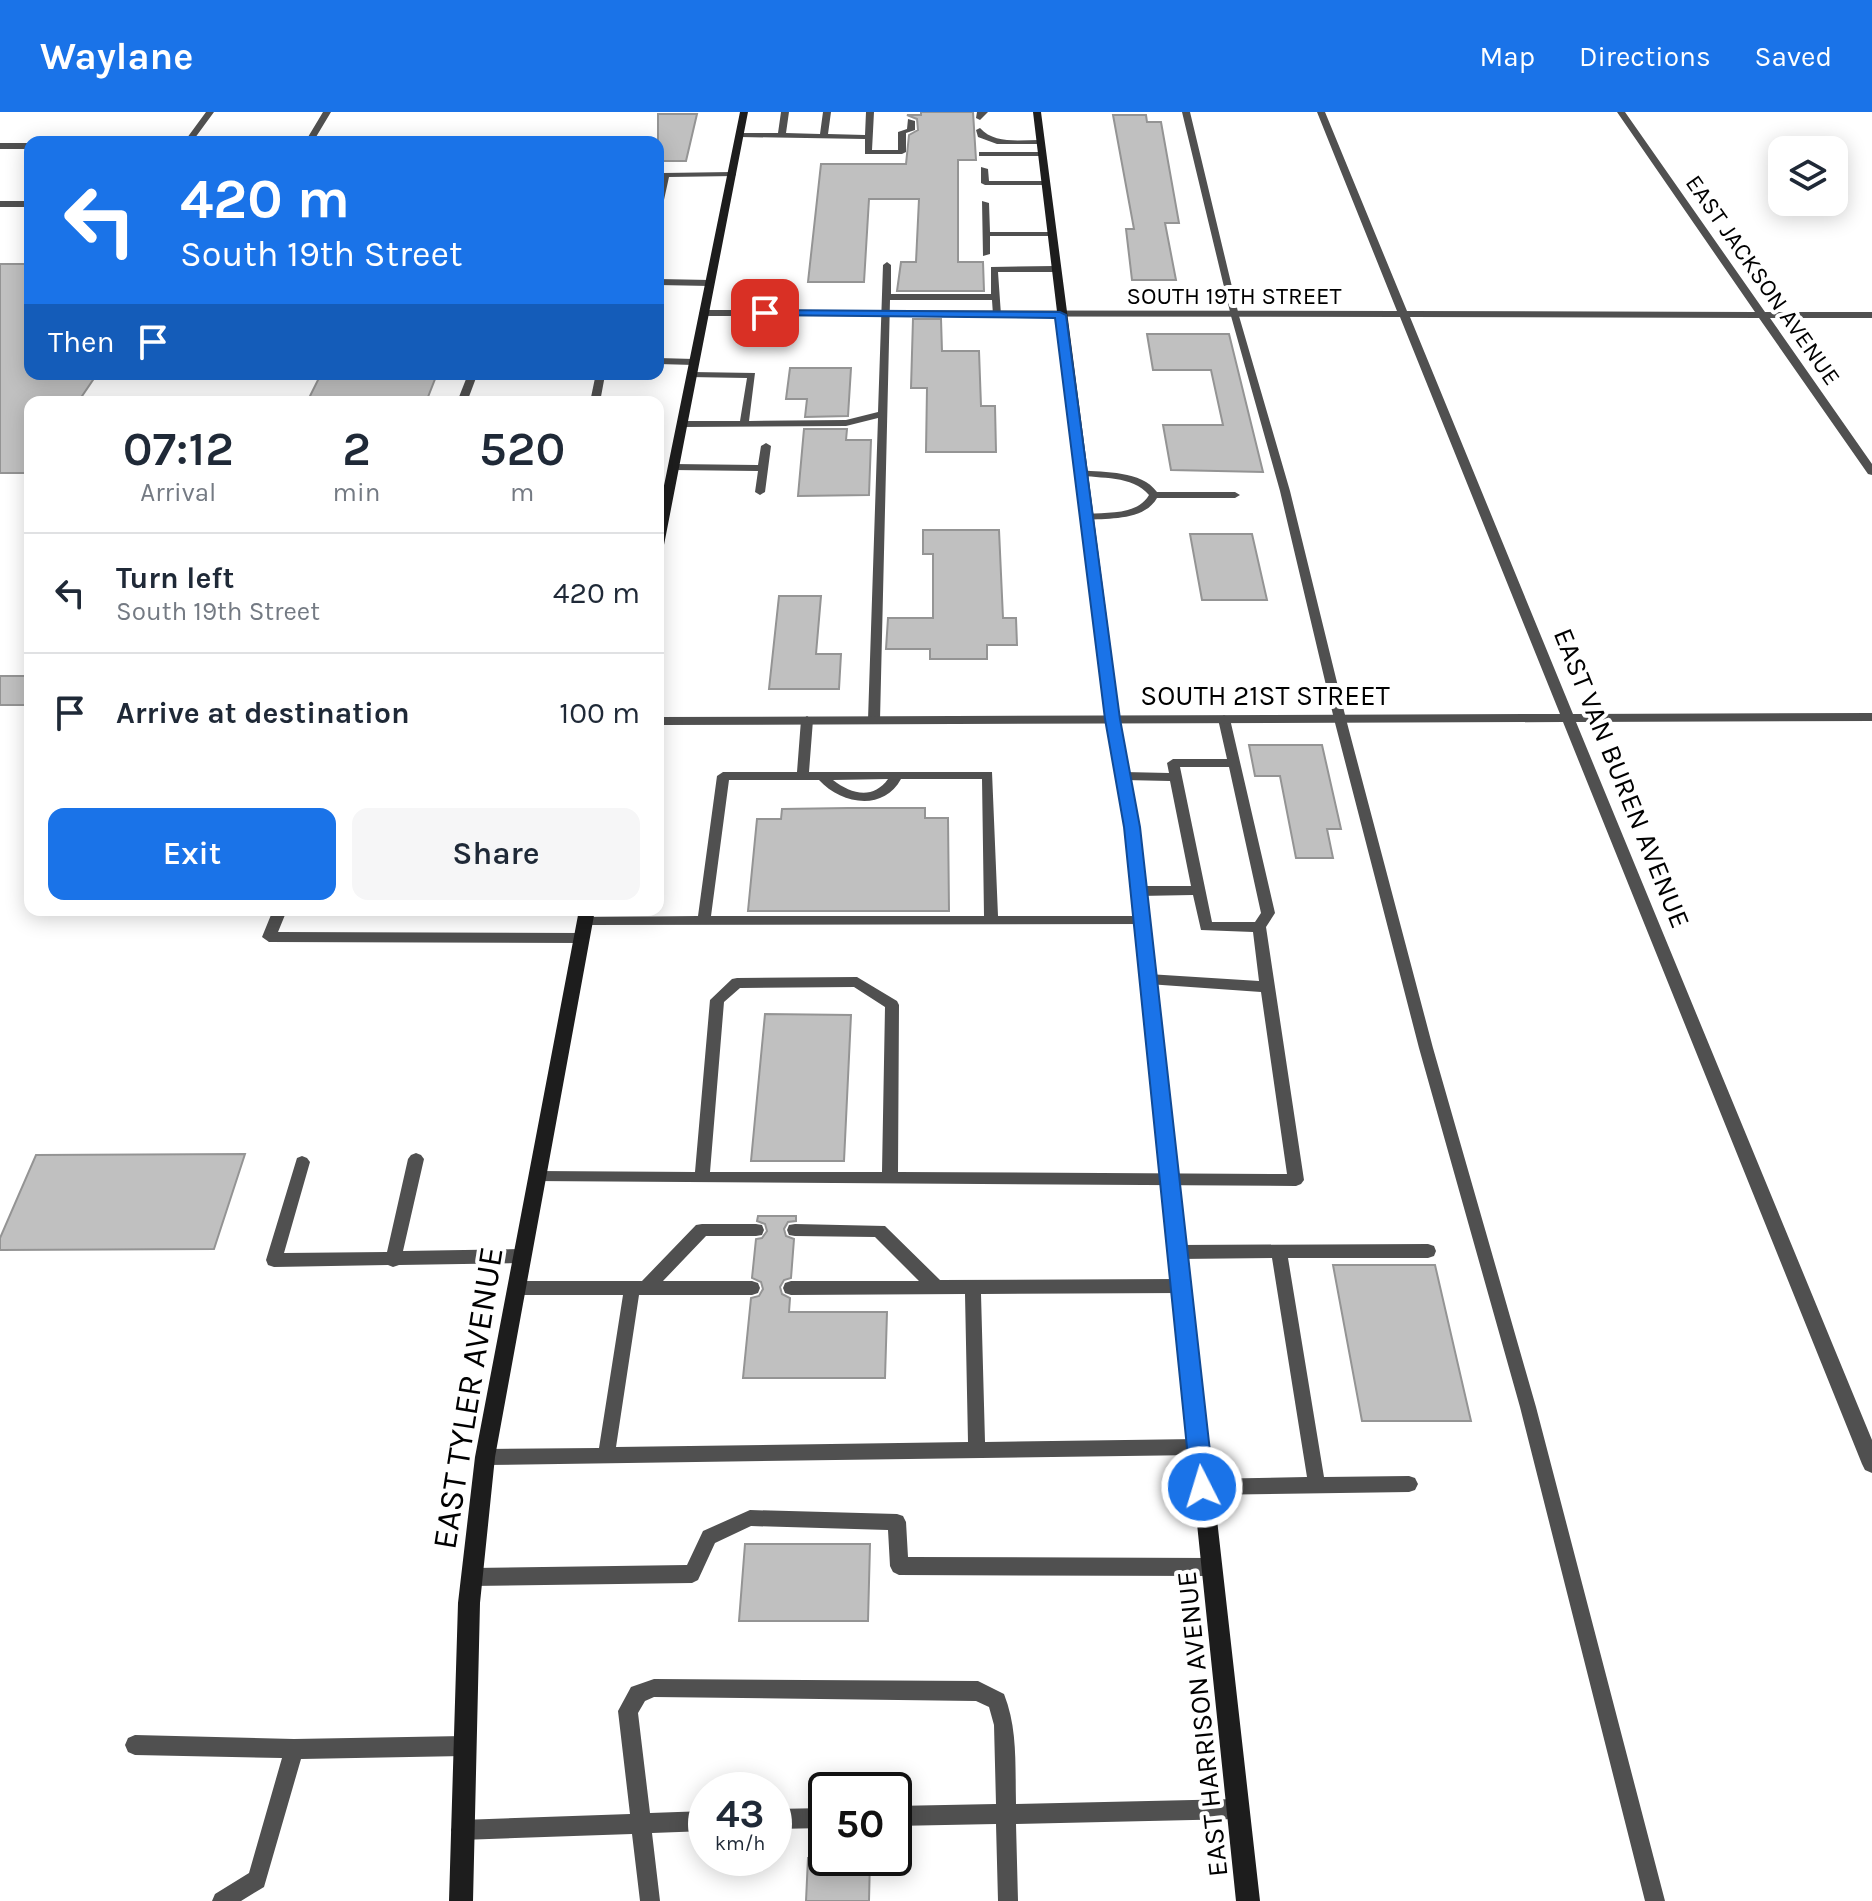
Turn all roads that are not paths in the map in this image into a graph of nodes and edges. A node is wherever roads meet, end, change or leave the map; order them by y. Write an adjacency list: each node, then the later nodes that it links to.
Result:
1 (210, 112): 16 (street)
2 (327, 112): 17 (street)
3 (744, 112): 14 (main road)
4 (785, 112): 15 (lane)
5 (827, 112): 13 (lane)
6 (870, 112): 18 (lane)
7 (1037, 112): 21 (main road, EAST HARRISON AVENUE)
8 (1186, 112): 47 (lane)
9 (1321, 112): 48 (street, EAST VAN BUREN AVENUE)
10 (1621, 112): 45 (street, EAST JACKSON AVENUE)
11 (911, 116): 18 (lane)
12 (980, 130): 21 (lane)
13 (824, 134): 15 (lane); 18 (lane)
14 (740, 135): 15 (lane); 24 (main road)
15 (782, 135)
16 (192, 136)
17 (313, 136)
18 (869, 137)
19 (0, 146): 20 (street)
20 (24, 146)
21 (1041, 148): 22 (lane); 27 (main road, EAST HARRISON AVENUE)
22 (982, 154)
23 (984, 169): 26 (lane)
24 (732, 174): 25 (lane); 36 (main road)
25 (664, 175)
26 (985, 183): 27 (lane); 30 (lane)
27 (1045, 183): 31 (main road, EAST HARRISON AVENUE)
28 (0, 204): 29 (street)
29 (24, 204)
30 (986, 234): 31 (lane); 32 (lane)
31 (1051, 234): 34 (main road, EAST HARRISON AVENUE)
32 (986, 254)
33 (887, 265): 37 (lane)
34 (1055, 269): 39 (lane); 44 (main road, EAST HARRISON AVENUE)
35 (664, 282): 36 (lane)
36 (710, 283): 40 (main road)
37 (890, 292): 38 (lane); 41 (lane)
38 (944, 297): 39 (lane); 42 (lane)
39 (997, 297): 43 (lane)
40 (704, 313): 41 (street, SOUTH 19TH STREET); 49 (main road)
41 (886, 314): 42 (street, SOUTH 19TH STREET); 52 (lane)
42 (943, 314): 43 (street, SOUTH 19TH STREET)
43 (997, 315): 44 (street, SOUTH 19TH STREET)
44 (1060, 315): 47 (street, SOUTH 19TH STREET); 59 (main road, EAST HARRISON AVENUE)
45 (1764, 315): 46 (street, SOUTH 19TH STREET); 48 (street, SOUTH 19TH STREET); 58 (street, EAST JACKSON AVENUE)
46 (1872, 315)
47 (1235, 316): 48 (street, SOUTH 19TH STREET); 68 (lane)
48 (1403, 316): 69 (street, EAST VAN BUREN AVENUE)
49 (694, 362): 50 (lane); 51 (main road)
50 (664, 363)
51 (692, 375): 53 (lane); 54 (main road)
52 (882, 414): 53 (lane); 71 (lane)
53 (744, 423): 54 (lane)
54 (682, 424): 56 (main road)
55 (766, 446): 57 (lane)
56 (673, 467): 57 (lane); 63 (main road)
57 (763, 468): 60 (lane)
58 (1872, 472)
59 (1081, 473): 61 (lane); 64 (main road, EAST HARRISON AVENUE)
60 (760, 492)
61 (1154, 495): 62 (lane); 64 (lane)
62 (1235, 495)
63 (664, 514)
64 (1086, 517): 66 (main road, EAST HARRISON AVENUE)
65 (1872, 717): 69 (street, SOUTH 21ST STREET)
66 (1113, 719): 67 (street, SOUTH 21ST STREET); 71 (street, SOUTH 21ST STREET); 77 (main road, EAST HARRISON AVENUE)
67 (1224, 719): 68 (street, SOUTH 21ST STREET); 73 (lane)
68 (1340, 719): 69 (street, SOUTH 21ST STREET); 133 (lane)
69 (1571, 719): 113 (street, EAST VAN BUREN AVENUE)
70 (807, 720): 71 (street, SOUTH 21ST STREET); 72 (street, SOUTH 21ST STREET); 75 (lane)
71 (874, 720)
72 (664, 721)
73 (1234, 763): 78 (lane); 86 (lane)
74 (897, 775): 76 (lane); 76 (lane); 82 (lane)
75 (803, 776): 76 (lane); 83 (lane)
76 (823, 776)
77 (1124, 776): 78 (lane); 80 (main road, EAST HARRISON AVENUE)
78 (1175, 777): 79 (lane)
79 (1200, 890): 80 (lane); 86 (lane)
80 (1139, 891): 84 (main road, EAST HARRISON AVENUE)
81 (278, 916): 85 (lane)
82 (991, 920): 83 (lane); 84 (lane)
83 (704, 921): 85 (lane)
84 (1142, 921): 87 (main road, EAST HARRISON AVENUE)
85 (585, 923): 91 (main road, EAST TYLER AVENUE)
86 (1259, 927): 88 (lane)
87 (1148, 979): 88 (lane); 94 (main road, EAST HARRISON AVENUE)
88 (1267, 987): 94 (lane)
89 (416, 1159): 101 (lane)
90 (302, 1162): 101 (lane)
91 (537, 1177): 92 (lane); 100 (main road, EAST TYLER AVENUE)
92 (702, 1178): 93 (lane); 93 (lane)
93 (890, 1179): 94 (lane)
94 (1169, 1180): 98 (main road, EAST HARRISON AVENUE)
95 (756, 1230): 106 (lane)
96 (795, 1230): 104 (lane)
97 (1428, 1251): 99 (lane)
98 (1178, 1252): 99 (lane); 103 (main road, EAST HARRISON AVENUE)
99 (1279, 1252): 115 (lane)
100 (522, 1256): 101 (lane); 105 (main road, EAST TYLER AVENUE)
101 (393, 1260)
102 (973, 1286): 103 (lane); 104 (lane); 110 (lane)
103 (1181, 1286): 109 (main road, EAST HARRISON AVENUE)
104 (936, 1287): 108 (lane)
105 (516, 1288): 106 (lane); 112 (main road, EAST TYLER AVENUE)
106 (639, 1288): 107 (lane); 111 (lane)
107 (752, 1288)
108 (791, 1288)
109 (1198, 1447): 110 (lane); 116 (main road, EAST HARRISON AVENUE)
110 (977, 1450): 111 (lane)
111 (606, 1456): 112 (lane)
112 (485, 1457): 118 (main road, EAST TYLER AVENUE)
113 (1872, 1464)
114 (1409, 1484): 115 (lane)
115 (1317, 1485): 116 (lane)
116 (1202, 1487): 117 (main road, EAST HARRISON AVENUE)
117 (1211, 1567): 118 (lane); 122 (main road, EAST HARRISON AVENUE)
118 (472, 1577): 120 (main road, EAST TYLER AVENUE)
119 (135, 1745): 121 (lane)
120 (464, 1746): 121 (lane); 127 (main road, EAST TYLER AVENUE)
121 (294, 1749): 128 (lane)
122 (1237, 1809): 123 (lane); 132 (main road, EAST HARRISON AVENUE)
123 (1006, 1813): 124 (lane); 126 (lane); 131 (lane)
124 (912, 1816)
125 (688, 1822): 126 (lane)
126 (641, 1823): 127 (lane); 130 (lane)
127 (461, 1830): 129 (main road, EAST TYLER AVENUE)
128 (222, 1901)
129 (461, 1901)
130 (650, 1901)
131 (1008, 1901)
132 (1248, 1901)
133 (1655, 1901)

